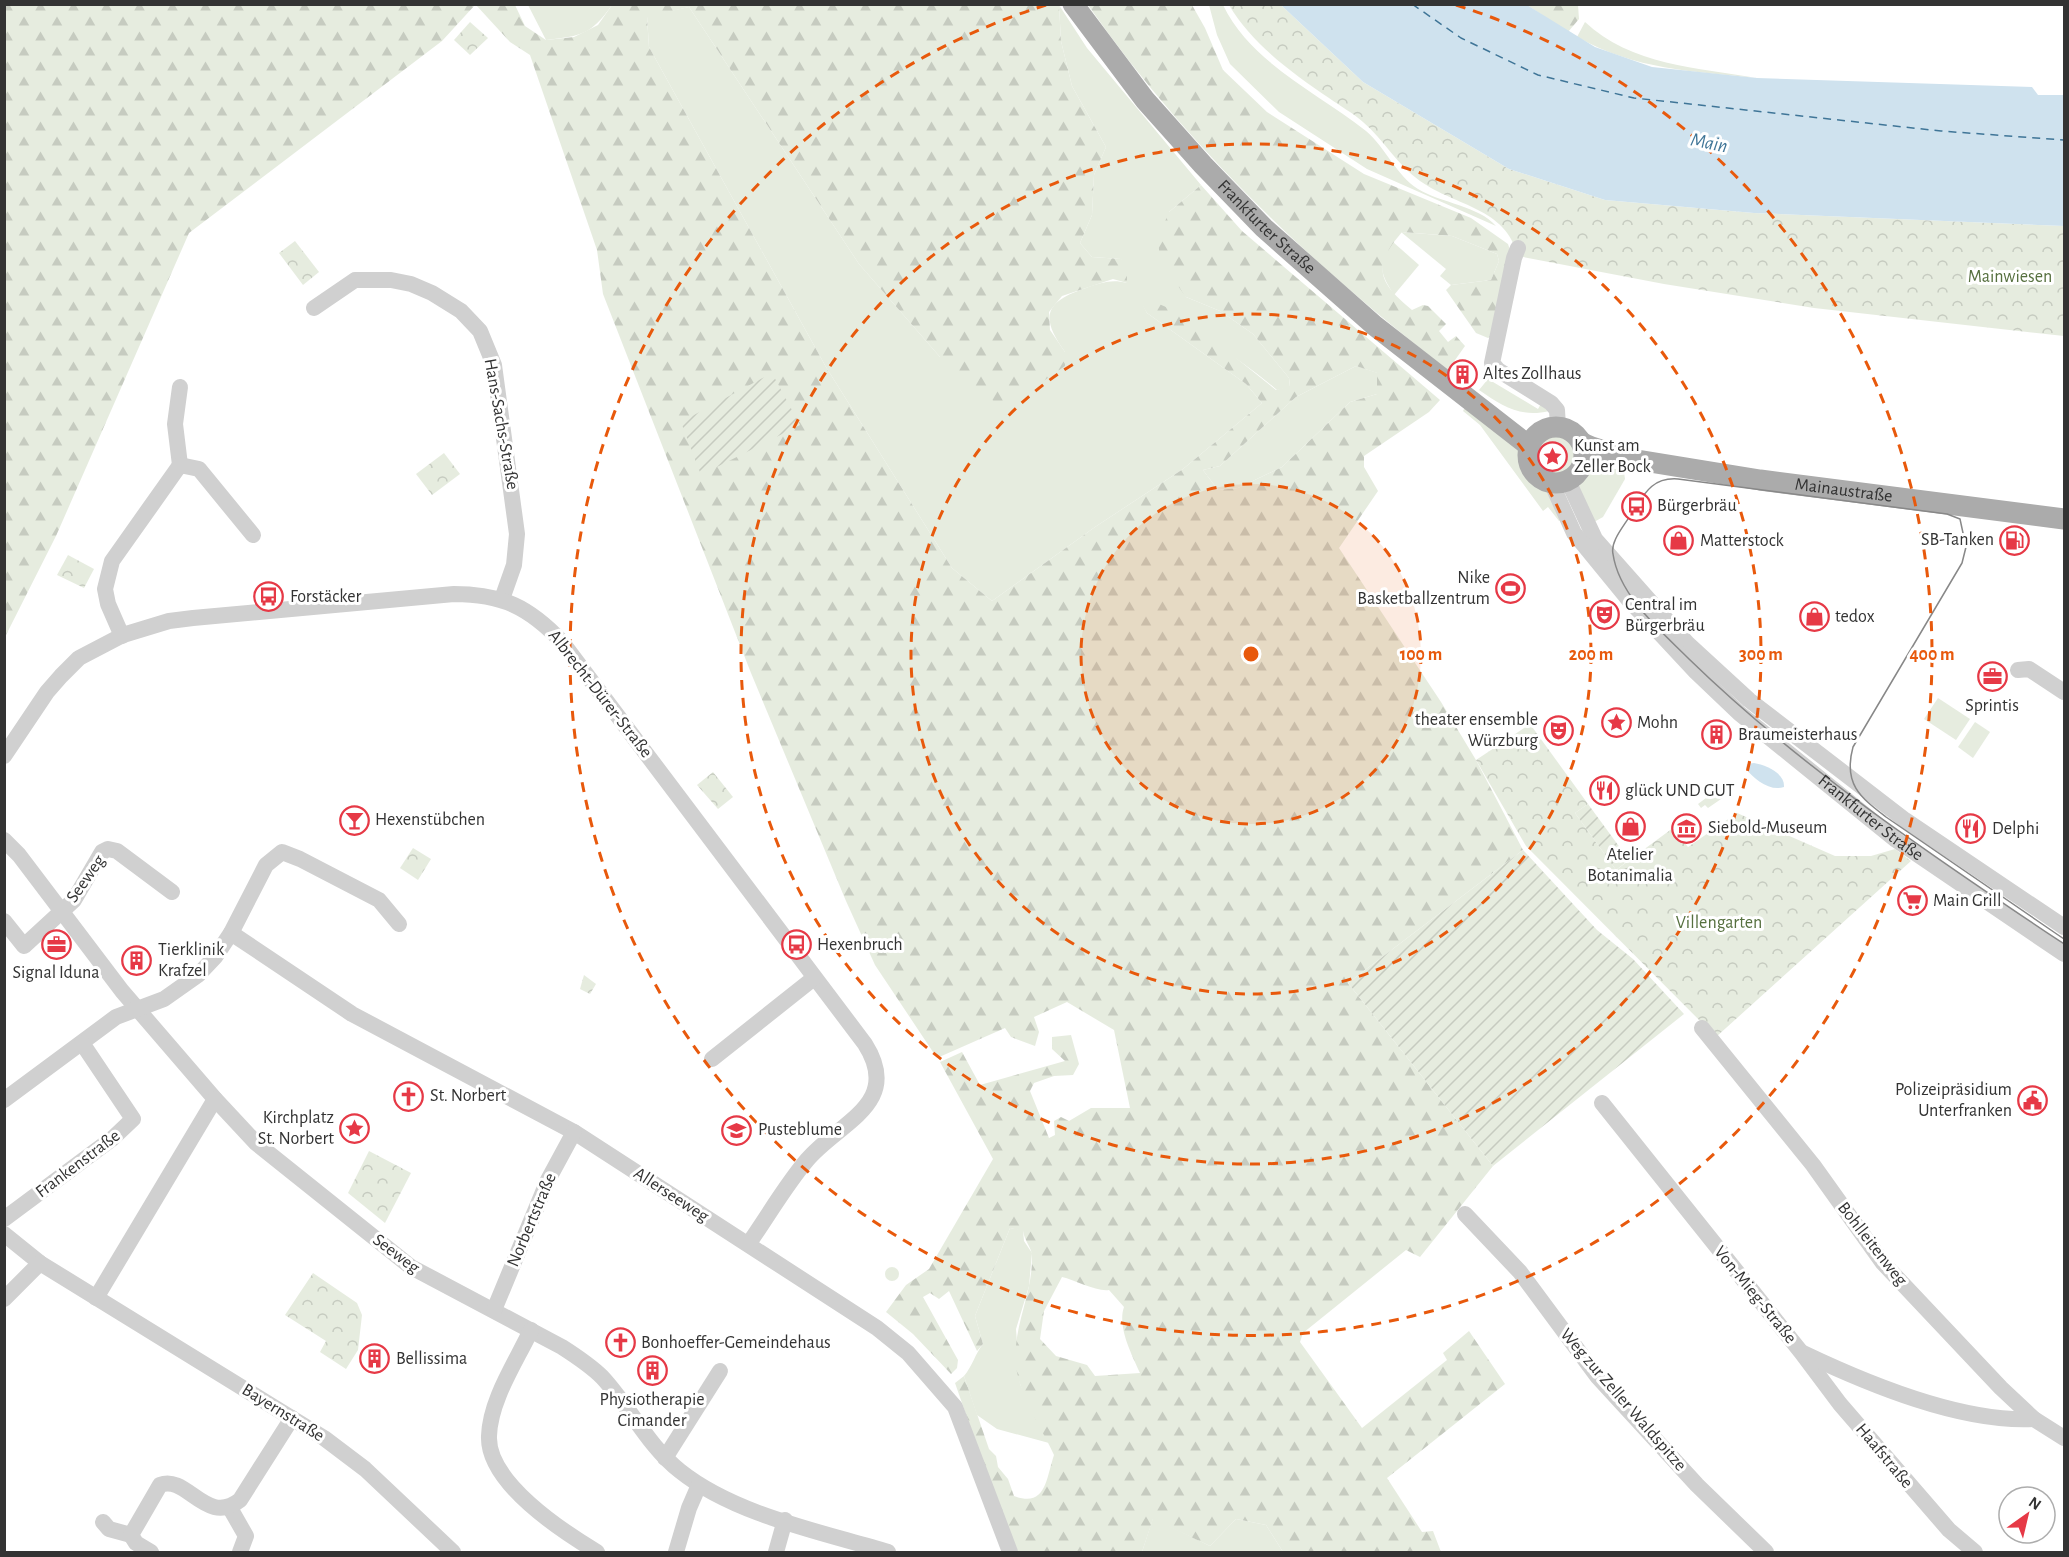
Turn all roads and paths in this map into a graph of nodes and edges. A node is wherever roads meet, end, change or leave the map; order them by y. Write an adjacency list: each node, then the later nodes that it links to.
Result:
1 (1073, 4): 6 (main road, Frankfurter Straße)
2 (1518, 248): 5 (street)
3 (314, 308): 14 (street, Hans-Sachs-Straße)
4 (180, 387): 9 (street)
5 (1557, 421): 6 (main road); 7 (main road)
6 (1533, 441): 11 (main road)
7 (1581, 441): 8 (main road, Mainaustraße); 10 (main road)
8 (1625, 458): 10 (main road, Mainaustraße); 12 (main road, Mainaustraße)
9 (180, 465): 13 (street); 15 (street)
10 (1583, 465): 11 (main road)
11 (1562, 482): 18 (street, Frankfurter Straße)
12 (2064, 519)
13 (253, 536)
14 (502, 599): 15 (street, Albrecht-Dürer-Straße); 32 (street, Albrecht-Dürer-Straße)
15 (122, 636): 21 (street, Albrecht-Dürer-Straße)
16 (2018, 670): 17 (street)
17 (2064, 692)
18 (1744, 706): 19 (street, Frankfurter Straße); 20 (street, Frankfurter Straße)
19 (1791, 734): 20 (street); 23 (street, Frankfurter Straße)
20 (1780, 749): 24 (street, Frankfurter Straße)
21 (5, 753)
22 (5, 840): 26 (street, Seeweg)
23 (1974, 866): 24 (street); 29 (street, Frankfurter Straße)
24 (1962, 885): 31 (street, Frankfurter Straße)
25 (172, 892): 26 (street, Seeweg)
26 (61, 913): 27 (street); 33 (street, Seeweg)
27 (4, 921)
28 (399, 924): 30 (street)
29 (2064, 927)
30 (231, 933): 33 (street); 40 (street, Allerseeweg)
31 (2061, 945)
32 (814, 978): 36 (street); 44 (street, Albrecht-Dürer-Straße)
33 (139, 1007): 35 (street); 37 (street, Seeweg)
34 (1702, 1028): 53 (street, Bohlleitenweg)
35 (82, 1043): 38 (street); 42 (street, Frankenstraße)
36 (712, 1059)
37 (215, 1099): 46 (street); 48 (street, Seeweg)
38 (4, 1100)
39 (1602, 1103): 50 (street, Von-Mieg-Straße)
40 (574, 1132): 44 (street, Allerseeweg); 48 (street, Norbertstraße)
41 (1465, 1214): 69 (street, Weg zur Zeller Waldspitze)
42 (4, 1219)
43 (4, 1234): 45 (street, Bayernstraße)
44 (749, 1243): 68 (street, Allerseeweg)
45 (40, 1263): 46 (street, Bayernstraße); 47 (street)
46 (96, 1298): 52 (street, Bayernstraße)
47 (4, 1299)
48 (494, 1310): 49 (street, Seeweg)
49 (531, 1330): 55 (street, Seeweg); 64 (street)
50 (1801, 1352): 53 (street, Von-Mieg-Straße); 70 (street, Haafstraße)
51 (720, 1371): 55 (street)
52 (292, 1418): 57 (street); 63 (street, Bayernstraße)
53 (2034, 1419): 54 (street, Bohlleitenweg)
54 (2064, 1438)
55 (665, 1458): 56 (street, Seeweg)
56 (699, 1485): 58 (street, Seeweg); 65 (street)
57 (230, 1508): 60 (street); 62 (street)
58 (785, 1520): 66 (street); 67 (street, Seeweg)
59 (103, 1522): 60 (street)
60 (131, 1535): 61 (street)
61 (151, 1552)
62 (240, 1552)
63 (453, 1552)
64 (597, 1552)
65 (676, 1552)
66 (776, 1552)
67 (888, 1552)
68 (1010, 1552)
69 (1766, 1552)
70 (1975, 1552)

